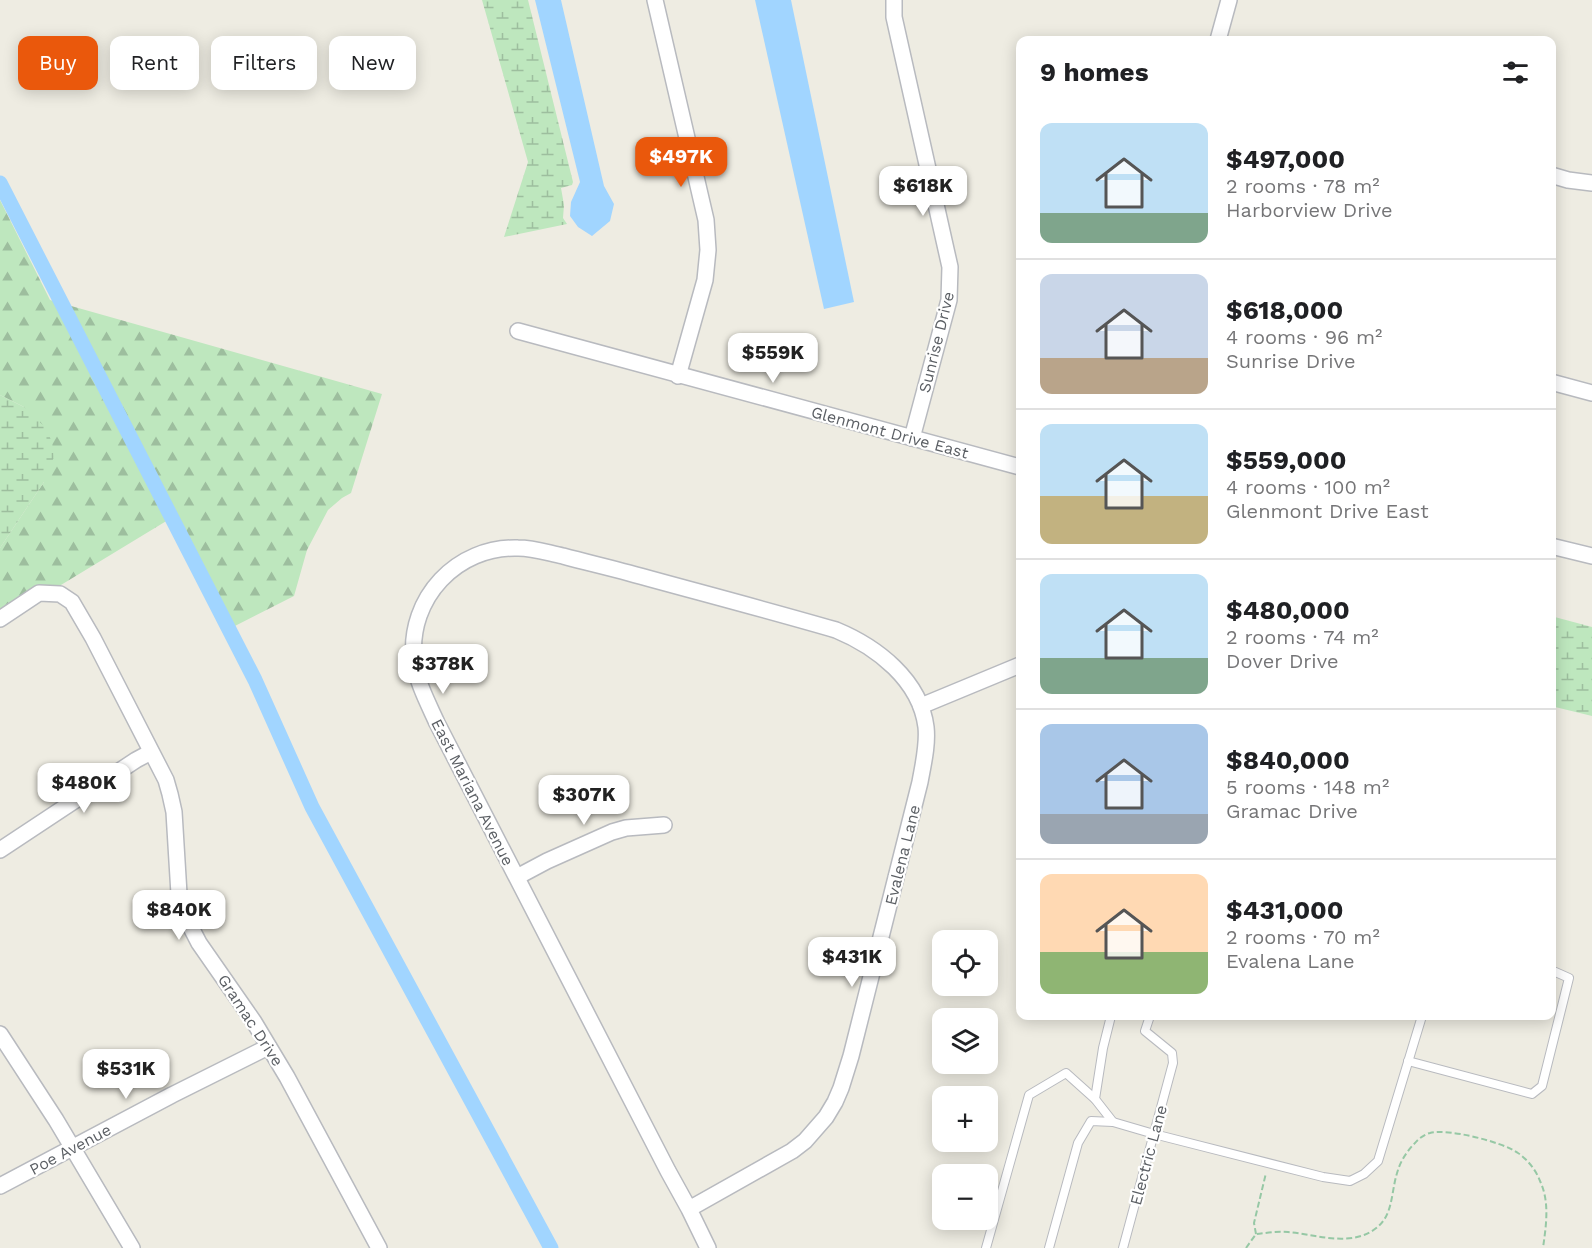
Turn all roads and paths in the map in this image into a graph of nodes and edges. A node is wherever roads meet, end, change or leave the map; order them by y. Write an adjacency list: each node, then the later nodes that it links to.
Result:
1 (655, 0): 8 (street)
2 (894, 0): 11 (street, Sunrise Drive)
3 (1229, 0): 4 (street)
4 (1219, 36)
5 (1556, 176): 6 (street)
6 (1592, 183)
7 (518, 331): 8 (street, Glenmont Drive East)
8 (678, 376): 11 (street, Glenmont Drive East)
9 (1556, 383): 10 (street)
10 (1592, 393)
11 (912, 438): 12 (street, Glenmont Drive East)
12 (1016, 465)
13 (1556, 547): 14 (street)
14 (1592, 556)
15 (0, 620): 18 (street, Gramac Drive)
16 (1016, 667): 17 (street)
17 (921, 706): 21 (street, East Mariana Avenue); 35 (street, Evalena Lane)
18 (151, 752): 20 (street); 27 (street, Gramac Drive)
19 (664, 825): 21 (street)
20 (0, 850)
21 (517, 877): 35 (street, East Mariana Avenue)
22 (1556, 972): 28 (lane)
23 (1110, 1020): 29 (lane)
24 (1149, 1020): 31 (lane, Electric Lane)
25 (1421, 1020): 28 (lane)
26 (0, 1034): 32 (street)
27 (268, 1047): 32 (street, Poe Avenue); 38 (street, Gramac Drive)
28 (1408, 1061): 33 (lane)
29 (1095, 1099): 30 (lane); 40 (lane)
30 (1113, 1122): 31 (lane); 41 (lane)
31 (1154, 1134): 33 (lane); 42 (lane, Electric Lane)
32 (73, 1147): 34 (street, Poe Avenue); 37 (street)
33 (1268, 1163): 36 (path)
34 (0, 1186)
35 (689, 1209): 39 (street, East Mariana Avenue)
36 (1256, 1234): 43 (path); 44 (path)
37 (132, 1248)
38 (379, 1248)
39 (708, 1248)
40 (986, 1248)
41 (1049, 1248)
42 (1123, 1248)
43 (1246, 1248)
44 (1543, 1248)

